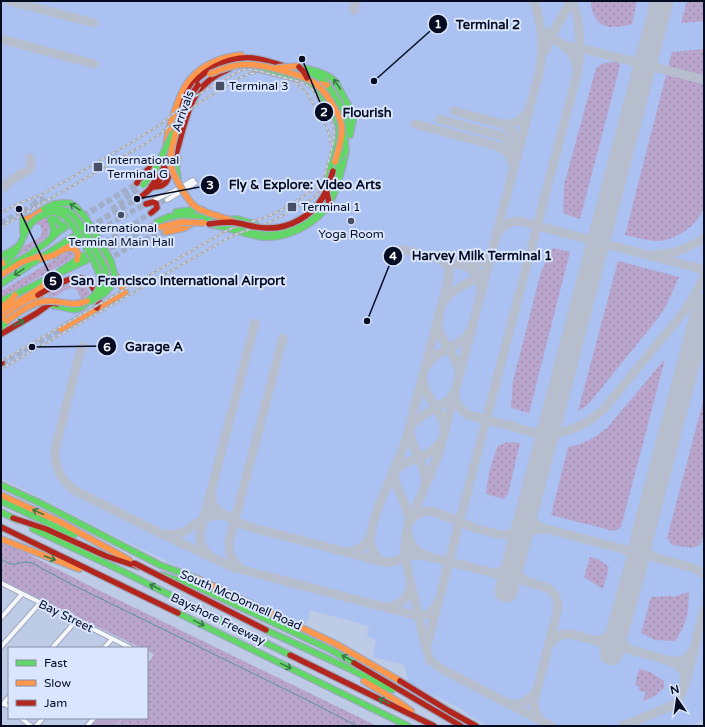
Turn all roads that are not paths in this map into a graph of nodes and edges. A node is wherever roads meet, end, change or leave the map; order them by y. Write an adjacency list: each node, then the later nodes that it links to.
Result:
1 (296, 67): 2 (main road, bridge); 3 (main road, bridge); 4 (main road, Arrivals); 5 (main road, Arrivals); 10 (main road, bridge); 12 (main road, one-way to 1, bridge)
2 (274, 68): 3 (main road, bridge); 7 (main road, bridge)
3 (306, 80): 4 (main road); 6 (main road, Arrivals); 8 (main road, bridge); 15 (main road, Arrivals)
4 (327, 85): 17 (main road, Arrivals)
5 (190, 88): 6 (main road); 13 (main road, Arrivals)
6 (193, 100): 9 (main road, Arrivals)
7 (181, 117): 10 (main road, bridge); 32 (main road, bridge)
8 (341, 129): 11 (main road, bridge); 12 (main road, bridge)
9 (182, 133): 16 (main road); 18 (main road, Arrivals)
10 (166, 149): 13 (main road, bridge)
11 (338, 150): 14 (main road, bridge); 15 (main road, bridge)
12 (346, 151): 14 (main road, bridge); 25 (main road, bridge)
13 (168, 156): 18 (main road, Arrivals)
14 (335, 162): 15 (main road, bridge)
15 (330, 173): 17 (main road); 19 (main road, bridge); 34 (main road, Arrivals)
16 (178, 178)
17 (334, 182): 36 (main road, Arrivals)
18 (151, 188): 20 (main road, Arrivals)
19 (326, 189): 25 (main road, bridge); 32 (main road, bridge)
20 (142, 196)
21 (190, 198): 27 (main road)
22 (167, 200): 23 (street)
23 (147, 203): 28 (main road)
24 (161, 203): 28 (street)
25 (329, 203): 33 (main road, bridge)
26 (46, 208): 42 (main road, bridge); 57 (main road, one-way to 26, bridge); 59 (main road, bridge)
27 (205, 210): 29 (main road); 32 (main road)
28 (153, 211)
29 (168, 217): 30 (main road, Arrivals); 35 (main road, Arrivals)
30 (203, 217): 31 (main road, Arrivals); 35 (main road)
31 (216, 220): 32 (main road, Arrivals); 36 (main road, Arrivals)
32 (236, 221): 33 (main road, bridge); 34 (main road, Arrivals)
33 (209, 224): 35 (main road, bridge)
34 (258, 224): 36 (main road)
35 (163, 226)
36 (262, 231)
37 (74, 236): 41 (main road)
38 (50, 240): 38 (main road); 43 (main road)
39 (78, 241): 40 (main road)
40 (60, 251): 44 (main road); 45 (main road)
41 (49, 253): 44 (main road); 48 (main road)
42 (1, 256)
43 (27, 256): 48 (main road); 49 (main road)
44 (38, 260): 52 (main road, one-way to 52)
45 (77, 260): 50 (main road); 51 (main road)
46 (107, 260): 56 (main road)
47 (1, 264): 65 (main road, bridge)
48 (13, 267): 49 (main road)
49 (1, 273)
50 (54, 276): 51 (main road); 60 (main road)
51 (48, 279): 53 (main road)
52 (1, 284)
53 (15, 296): 55 (main road); 58 (main road)
54 (99, 299): 56 (main road); 60 (main road); 61 (main road)
55 (1, 301)
56 (105, 303): 61 (main road)
57 (86, 304): 59 (main road, bridge); 63 (main road)
58 (1, 305)
59 (70, 306): 63 (main road, bridge)
60 (14, 307): 62 (main road); 64 (main road)
61 (97, 308): 66 (main road)
62 (1, 312)
63 (36, 313): 67 (main road, one-way to 63)
64 (1, 319)
65 (1, 328)
66 (61, 329)
67 (1, 334)
68 (1, 485): 95 (main road, South McDonnell Road)
69 (1, 495): 75 (main road, one-way to 69)
70 (1, 501): 75 (main road)
71 (1, 512): 72 (main road, Bayshore Freeway)
72 (13, 518): 88 (main road, one-way to 72); 90 (main road, Bayshore Freeway, one-way to 72)
73 (1, 527): 76 (main road, Bayshore Freeway)
74 (1, 539): 76 (main road, one-way to 76)
75 (134, 563): 87 (main road, bridge)
76 (114, 581): 92 (main road, Bayshore Freeway, one-way to 92)
77 (1, 583): 78 (street, Bay Street)
78 (22, 594): 79 (street, Bay Street); 80 (street)
79 (40, 603): 81 (street, Bay Street); 83 (street)
80 (1, 618)
81 (76, 620): 82 (street, Bay Street); 84 (street)
82 (112, 639): 85 (street); 86 (street, Bay Street)
83 (1, 647)
84 (53, 647)
85 (105, 647)
86 (129, 647)
87 (335, 663): 88 (main road); 90 (main road)
88 (428, 707): 94 (main road)
89 (22, 719): 91 (street)
90 (419, 719): 93 (main road, Bayshore Freeway)
91 (31, 726)
92 (408, 726)
93 (434, 726)
94 (461, 726)
95 (476, 726)

